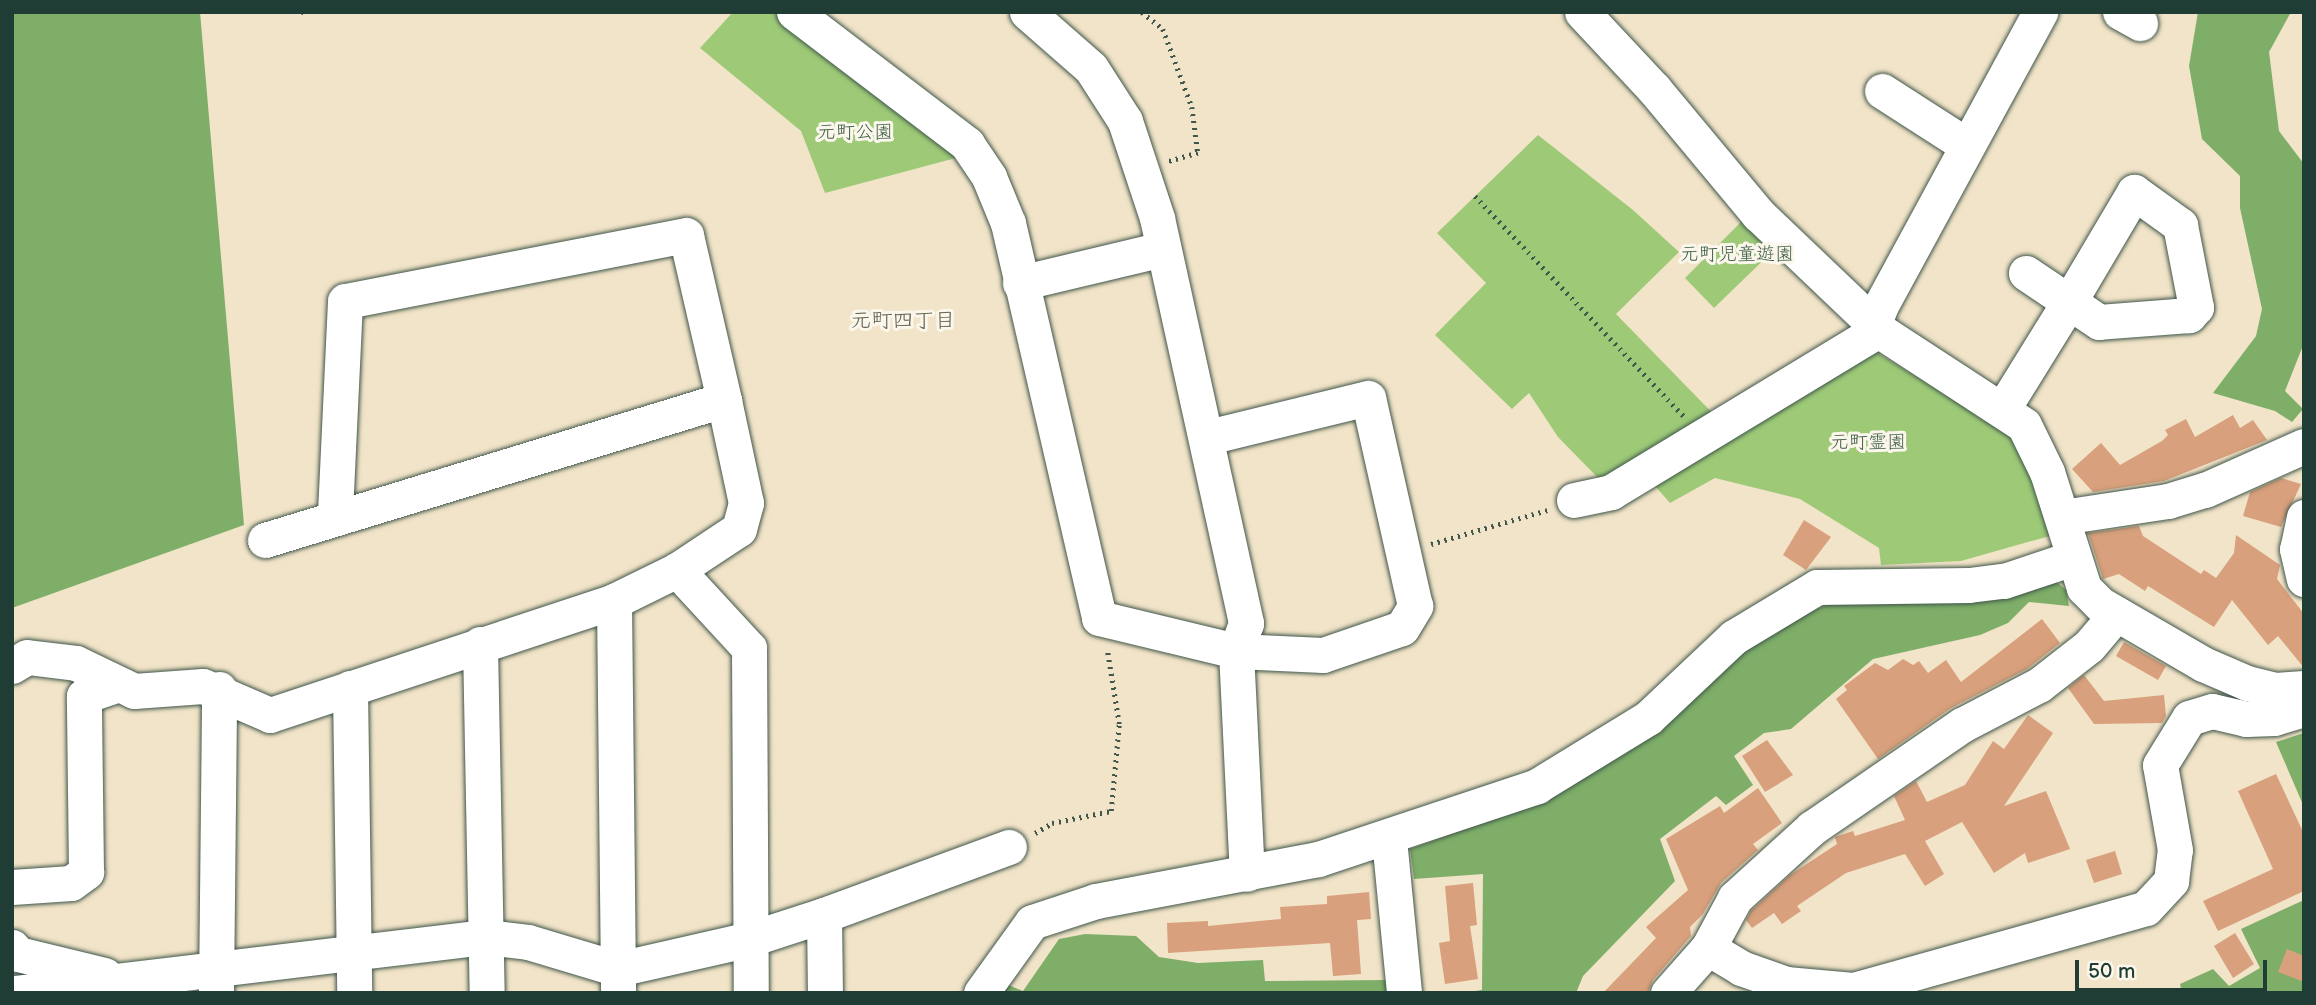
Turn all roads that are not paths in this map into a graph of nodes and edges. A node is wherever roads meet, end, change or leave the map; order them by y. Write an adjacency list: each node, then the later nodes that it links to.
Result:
1 (794, 12): 9 (street)
2 (1027, 12): 7 (street)
3 (1582, 12): 10 (street)
4 (2040, 12): 6 (street)
5 (1882, 91): 6 (street)
6 (1966, 145): 10 (street)
7 (1163, 249): 9 (street); 13 (street)
8 (2026, 273): 12 (street)
9 (1020, 284): 26 (street)
10 (1875, 324): 12 (street); 15 (street)
11 (724, 400): 16 (street); 16 (street); 21 (street)
12 (2002, 410): 17 (street)
13 (1208, 437): 26 (street); 26 (street)
14 (2304, 446): 17 (street)
15 (1574, 500)
16 (335, 516): 19 (street)
17 (2062, 517): 20 (street)
18 (2304, 517): 22 (street)
19 (265, 540)
20 (2073, 558): 24 (street); 33 (street)
21 (677, 570): 23 (street); 39 (street)
22 (2304, 579)
23 (614, 601): 25 (street); 44 (street)
24 (2116, 614): 30 (street); 41 (street)
25 (480, 644): 29 (street); 38 (street)
26 (1236, 651): 35 (street)
27 (12, 666): 28 (street)
28 (116, 685): 31 (street); 36 (street)
29 (350, 688): 31 (street); 42 (street)
30 (2304, 688)
31 (219, 690): 45 (street)
32 (2304, 709): 41 (street)
33 (1389, 839): 35 (street); 53 (street)
34 (1009, 847): 37 (street)
35 (1247, 874): 52 (street)
36 (12, 887)
37 (824, 915): 39 (street); 51 (street)
38 (486, 937): 42 (street); 44 (street); 49 (street)
39 (750, 939): 44 (street); 50 (street)
40 (12, 947): 43 (street)
41 (1708, 948): 54 (street)
42 (354, 952): 45 (street); 48 (street)
43 (119, 978): 45 (street); 46 (street)
44 (618, 981)
45 (216, 982)
46 (75, 990): 47 (street)
47 (16, 993)
48 (354, 993)
49 (487, 993)
50 (751, 993)
51 (825, 993)
52 (981, 993)
53 (1404, 993)
54 (1668, 993)

